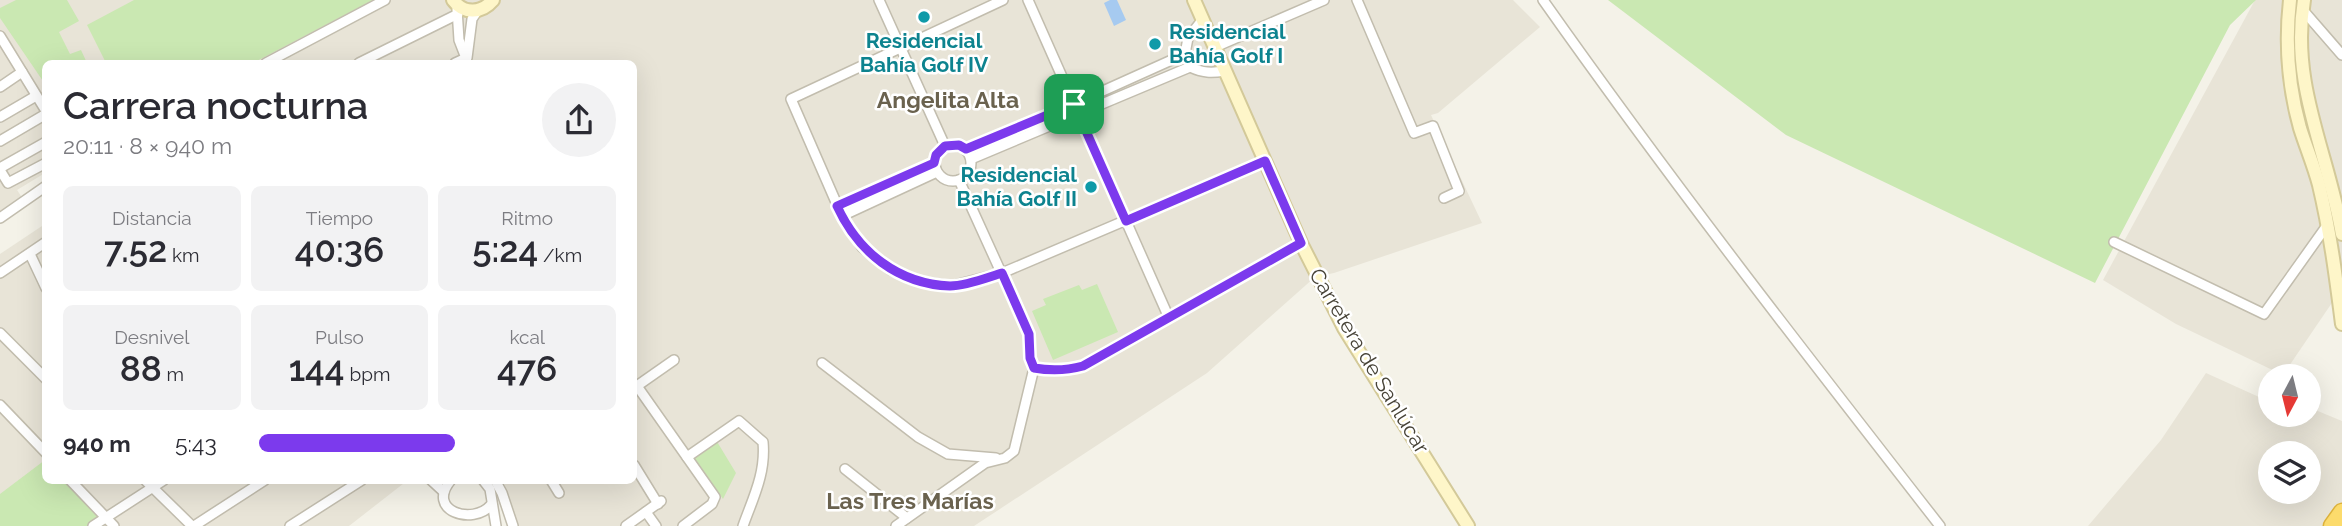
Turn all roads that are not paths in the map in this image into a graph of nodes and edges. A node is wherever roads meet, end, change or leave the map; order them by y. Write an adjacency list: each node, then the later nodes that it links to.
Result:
1 (385, 0): 22 (street)
2 (493, 0): 13 (main road)
3 (879, 0): 17 (street)
4 (1003, 0): 17 (street)
5 (1028, 0): 31 (street)
6 (1194, 0): 14 (main road, Carretera de Sanlúcar)
7 (1324, 0): 16 (street)
8 (1357, 0): 48 (street)
9 (1543, 0): 107 (street)
10 (2290, 0): 53 (main road)
11 (2303, 5): 20 (street); 47 (main road)
12 (456, 6): 13 (main road); 23 (street); 25 (street)
13 (478, 10): 24 (street)
14 (1203, 19): 16 (main road, Carretera de Sanlúcar); 19 (street)
15 (0, 36): 18 (street)
16 (1215, 47): 27 (main road, Carretera de Sanlúcar)
17 (901, 48): 38 (street); 49 (street)
18 (10, 52): 21 (street); 28 (street)
19 (1185, 54): 26 (street); 31 (street)
20 (2342, 55)
21 (0, 58)
22 (272, 60)
23 (364, 60)
24 (467, 60)
25 (467, 60)
26 (1190, 67): 27 (street); 34 (street)
27 (1225, 71): 41 (main road, Carretera de Sanlúcar)
28 (22, 72): 29 (street); 30 (street)
29 (0, 87)
30 (36, 96): 32 (street); 35 (street)
31 (1074, 104): 34 (street); 39 (street)
32 (42, 106)
33 (42, 115): 36 (street)
34 (1079, 116): 40 (street); 52 (street)
35 (0, 117)
36 (0, 141)
37 (42, 145): 44 (street)
38 (945, 146): 39 (street); 43 (street)
39 (966, 149): 40 (street)
40 (971, 159): 45 (street)
41 (1265, 161): 52 (street); 56 (main road, Carretera de Sanlúcar)
42 (42, 165): 44 (street)
43 (936, 168): 45 (street); 49 (street); 50 (street)
44 (1, 173)
45 (959, 180): 60 (street)
46 (42, 189): 51 (street)
47 (2339, 195): 54 (main road)
48 (1444, 198)
49 (837, 206): 50 (street)
50 (842, 216): 60 (street)
51 (0, 218)
52 (1126, 221): 60 (street); 62 (street)
53 (2328, 224): 55 (street); 63 (main road)
54 (2342, 234)
55 (2114, 242)
56 (1301, 243): 62 (street); 106 (main road, Carretera de Sanlúcar)
57 (42, 245): 58 (street)
58 (30, 254): 59 (street); 61 (street)
59 (0, 273)
60 (1002, 273): 67 (street)
61 (42, 280)
62 (1169, 318): 67 (street)
63 (2342, 324)
64 (0, 333): 68 (street)
65 (674, 360): 69 (street)
66 (822, 363): 74 (street)
67 (1034, 368): 74 (street)
68 (42, 375)
69 (637, 386)
70 (637, 390): 73 (street)
71 (0, 405): 72 (street)
72 (42, 449)
73 (687, 457): 95 (street); 104 (street)
74 (1004, 458): 93 (street)
75 (637, 469): 90 (street)
76 (845, 469): 93 (street)
77 (74, 484): 92 (street)
78 (148, 484): 92 (street)
79 (150, 484): 98 (street)
80 (259, 484): 98 (street)
81 (356, 484): 99 (street)
82 (435, 484): 87 (street)
83 (449, 484): 87 (street)
84 (493, 484): 89 (street)
85 (494, 484): 101 (street)
86 (553, 484): 88 (street)
87 (444, 492): 94 (street)
88 (559, 493)
89 (491, 505): 94 (street); 100 (street)
90 (646, 512): 102 (street); 103 (street)
91 (2342, 512): 108 (highway)
92 (106, 517): 96 (street); 97 (street)
93 (907, 518): 105 (street)
94 (464, 524)
95 (689, 524)
96 (93, 526)
97 (114, 526)
98 (193, 526)
99 (290, 526)
100 (496, 526)
101 (513, 526)
102 (626, 526)
103 (656, 526)
104 (743, 526)
105 (896, 526)
106 (1468, 526)
107 (1940, 526)
108 (2332, 526)

